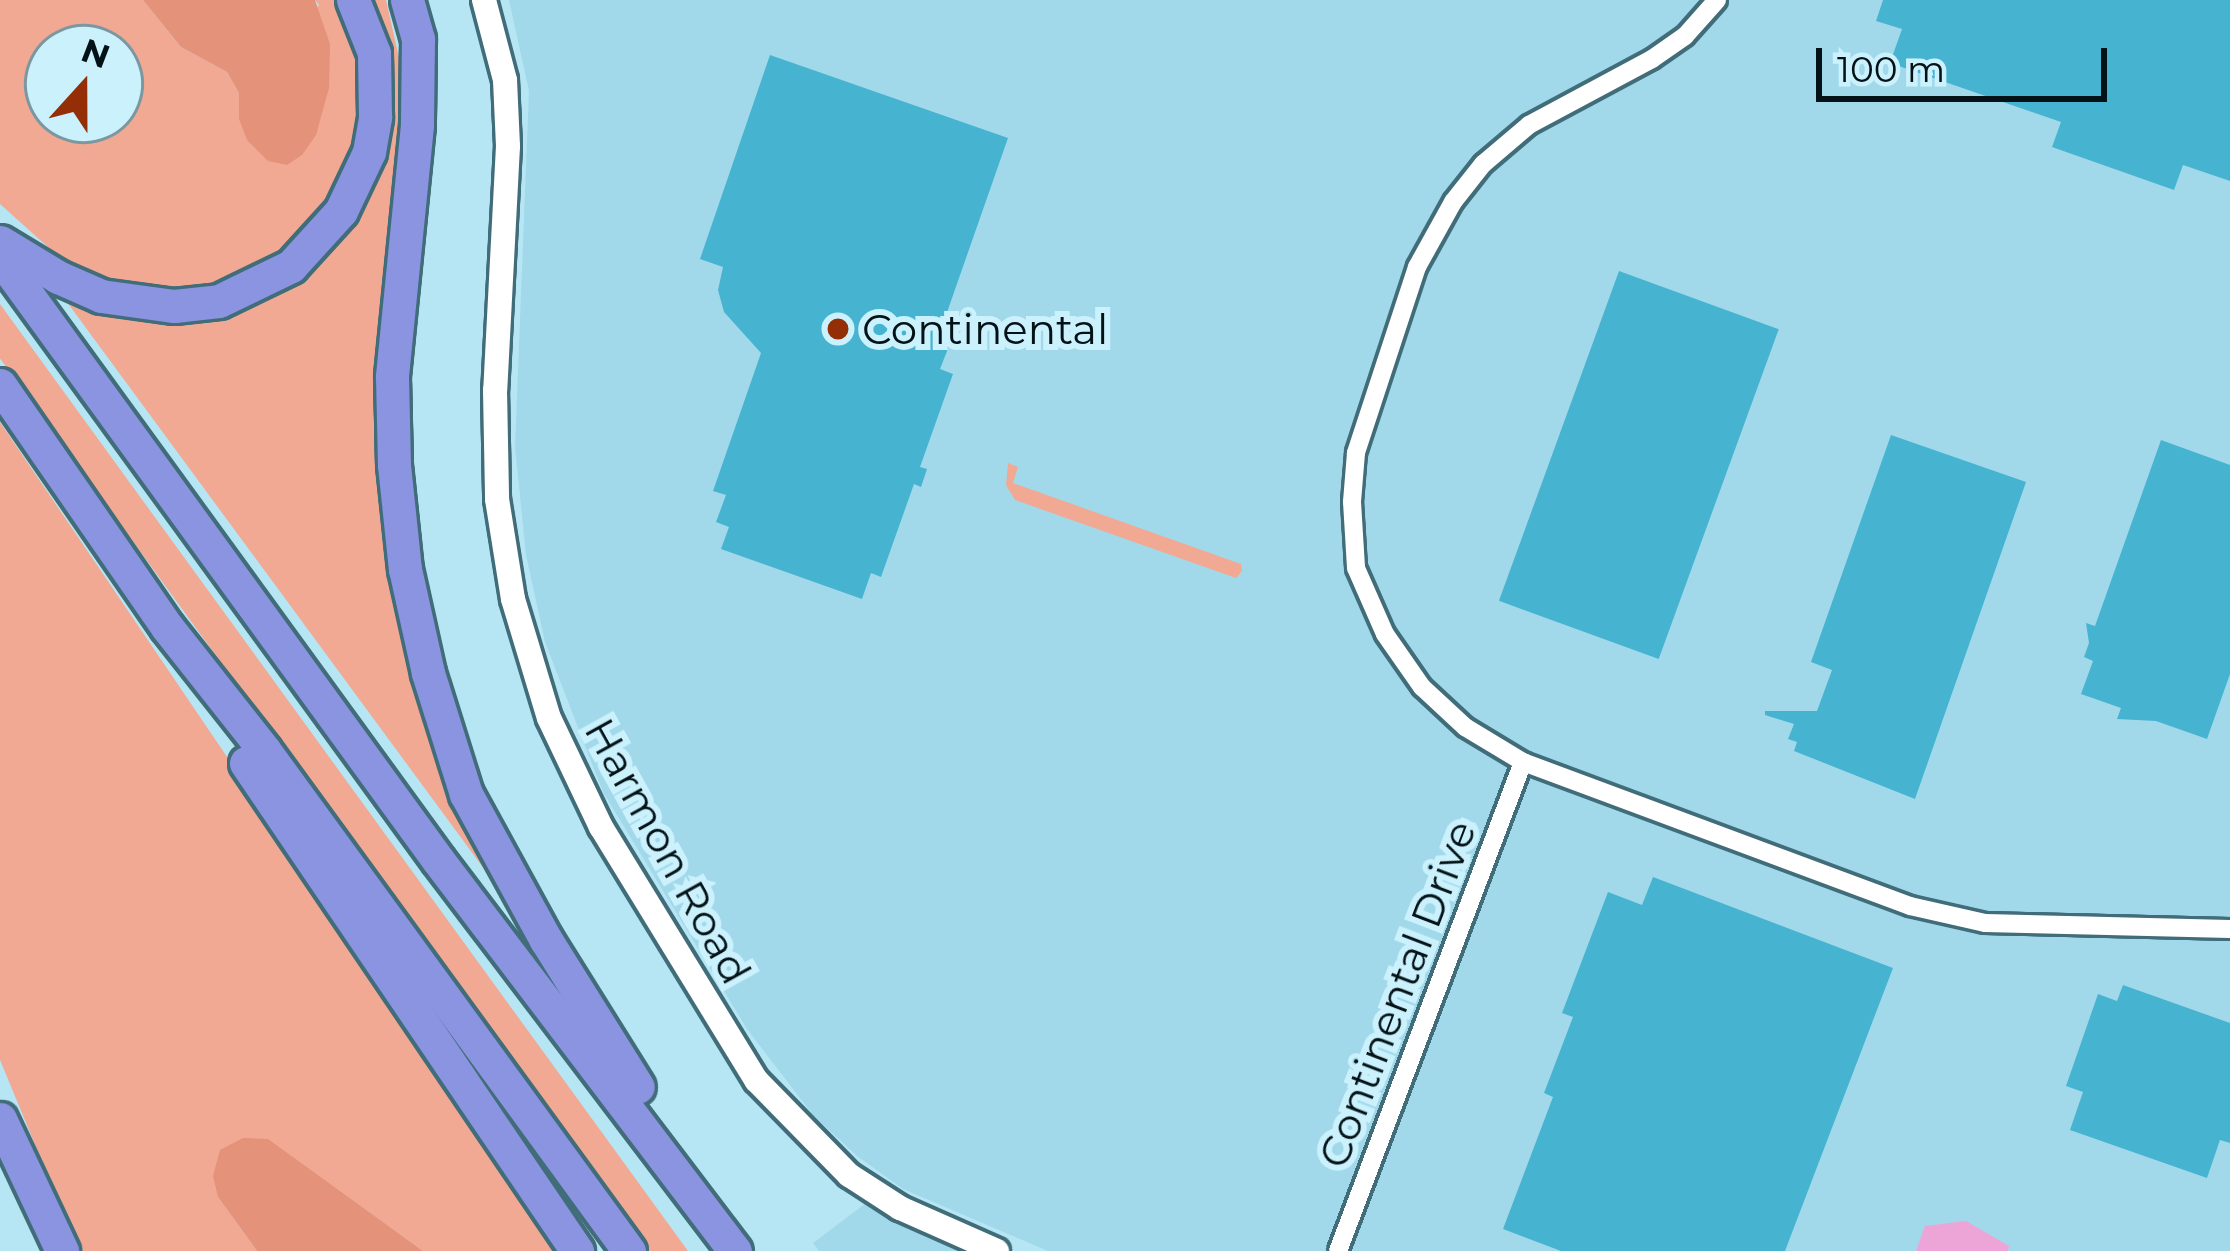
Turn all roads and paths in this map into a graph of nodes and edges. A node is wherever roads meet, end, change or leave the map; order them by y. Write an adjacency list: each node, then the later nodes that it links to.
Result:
1 (353, 0): 5 (highway)
2 (407, 0): 13 (highway)
3 (484, 0): 19 (street, Harmon Road)
4 (1718, 0): 9 (street)
5 (0, 242)
6 (0, 257): 13 (highway)
7 (0, 386): 8 (highway)
8 (167, 626): 16 (highway); 17 (highway)
9 (1523, 762): 10 (street); 20 (street, Continental Drive)
10 (2230, 929)
11 (0, 1119): 15 (highway)
12 (0, 1130): 14 (street)
13 (662, 1150): 18 (highway)
14 (44, 1251)
15 (62, 1251)
16 (578, 1251)
17 (628, 1251)
18 (735, 1251)
19 (997, 1251)
20 (1338, 1251)

